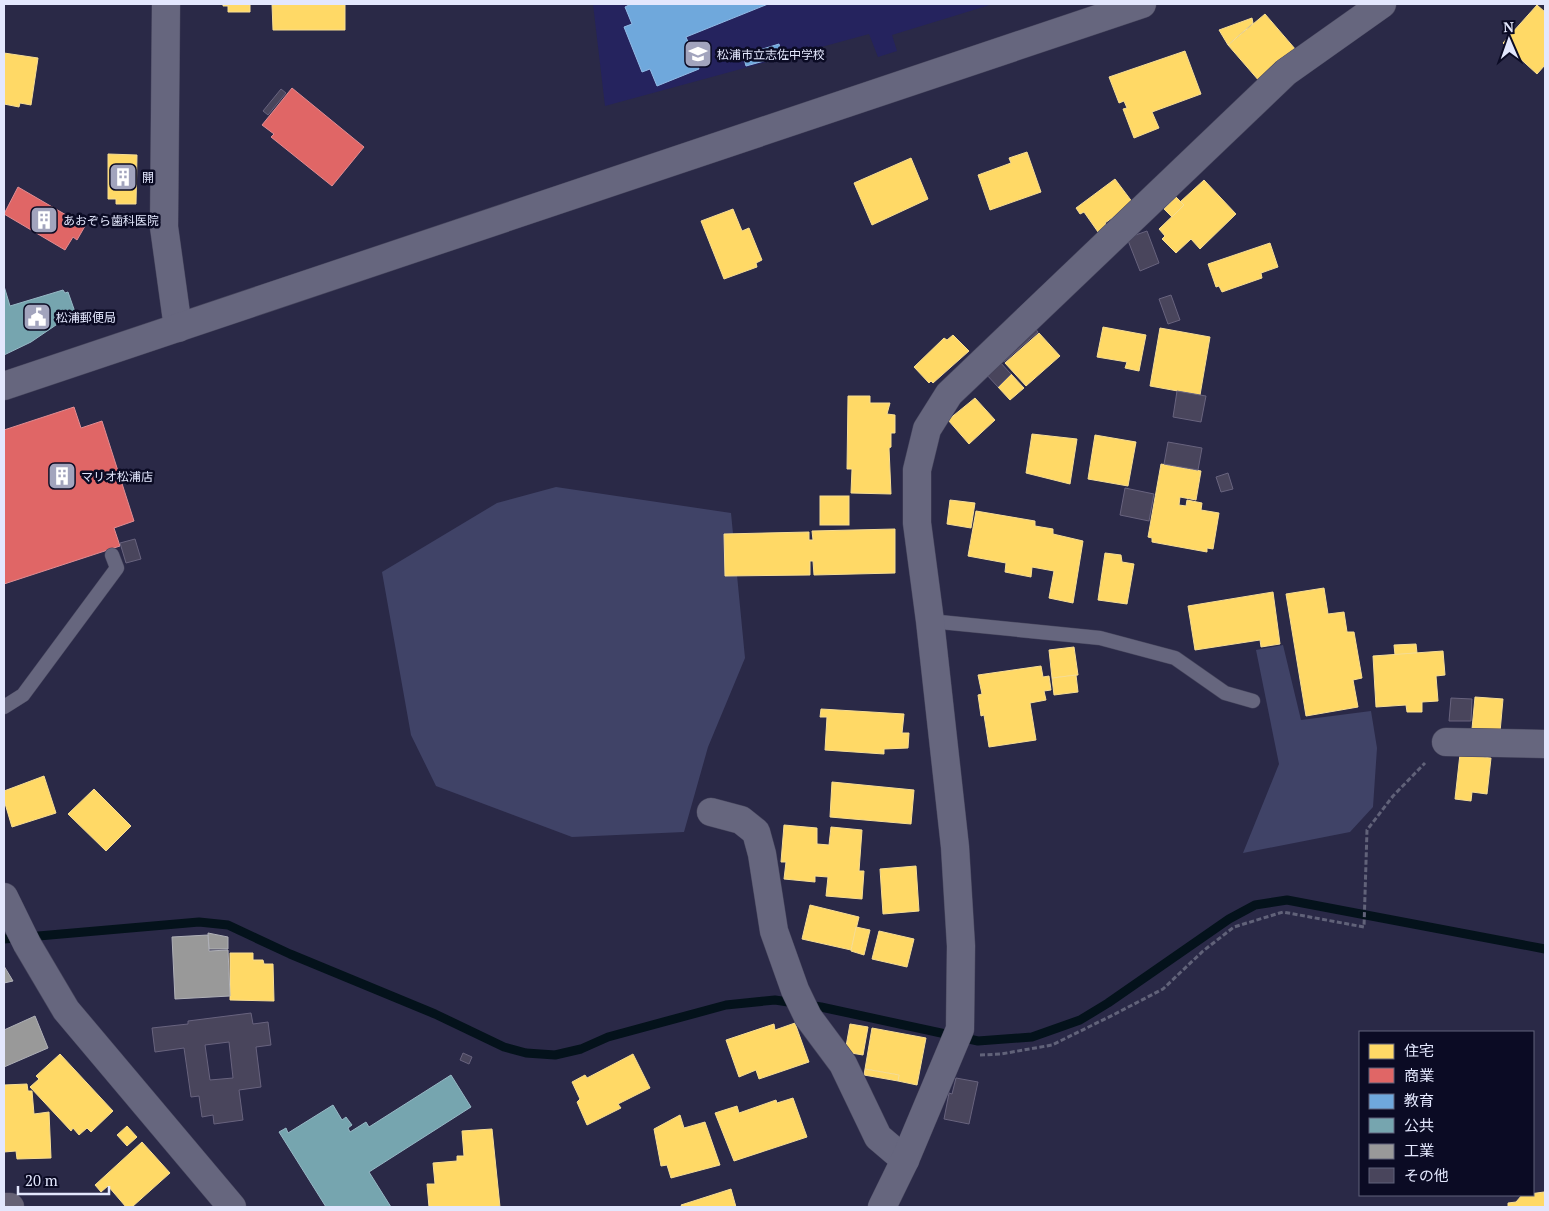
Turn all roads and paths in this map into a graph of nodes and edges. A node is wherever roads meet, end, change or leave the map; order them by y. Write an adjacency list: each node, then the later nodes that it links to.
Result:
1 (166, 4): 4 (street)
2 (1142, 4): 4 (street)
3 (1382, 4): 7 (street)
4 (178, 328): 5 (street)
5 (4, 386)
6 (112, 555): 9 (lane)
7 (930, 621): 8 (lane); 14 (street)
8 (1253, 701)
9 (4, 707)
10 (1446, 742): 11 (street); 14 (path)
11 (1545, 744)
12 (711, 812): 15 (street)
13 (9, 908): 18 (street)
14 (950, 1057): 15 (street)
15 (905, 1160): 19 (street)
16 (4, 1207): 17 (main road)
17 (10, 1207)
18 (232, 1207)
19 (882, 1207)

